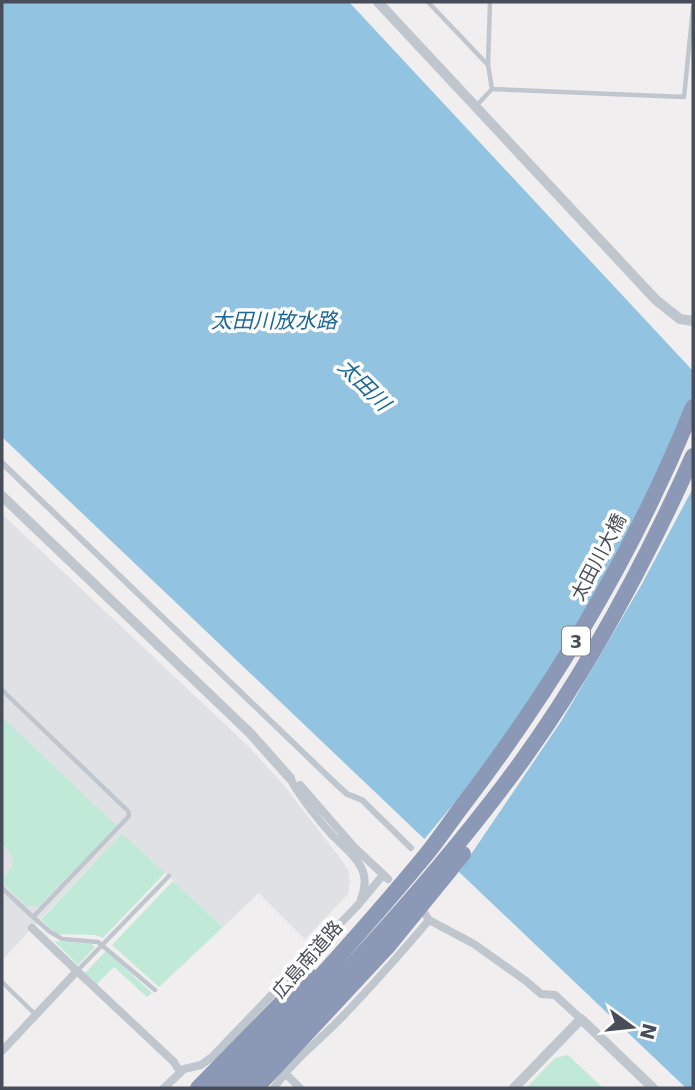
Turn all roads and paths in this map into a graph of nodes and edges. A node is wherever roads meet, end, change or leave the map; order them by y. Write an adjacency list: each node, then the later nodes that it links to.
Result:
1 (378, 2): 7 (street)
2 (428, 2): 5 (lane)
3 (490, 2): 5 (lane)
4 (693, 8): 6 (lane)
5 (488, 65): 6 (lane)
6 (492, 89): 7 (lane)
7 (475, 106): 8 (street)
8 (693, 321)
9 (693, 407): 16 (highway, 太田川大橋 / 3)
10 (693, 456): 14 (highway, 太田川大橋 / 3)
11 (2, 463): 16 (street)
12 (2, 496): 15 (street)
13 (2, 691): 21 (lane)
14 (520, 764): 17 (highway, 広島南道路 / 3)
15 (290, 778): 20 (street); 20 (street)
16 (419, 852): 24 (highway, 広島南道路 / 3)
17 (443, 871): 36 (highway, 広島南道路 / 3); 37 (highway)
18 (169, 876): 23 (lane)
19 (2, 888): 21 (lane)
20 (358, 905): 31 (street)
21 (33, 917): 23 (lane)
22 (32, 928): 25 (street)
23 (103, 945): 25 (lane); 27 (lane)
24 (338, 955): 34 (highway); 35 (highway, 広島南道路 / 3)
25 (77, 971): 28 (street); 31 (street)
26 (2, 982): 28 (lane)
27 (155, 990)
28 (36, 1015): 30 (street)
29 (581, 1019): 32 (street); 40 (street); 41 (street)
30 (2, 1051)
31 (180, 1072): 33 (street)
32 (285, 1073): 38 (street); 39 (street)
33 (164, 1088)
34 (198, 1088)
35 (216, 1088)
36 (236, 1088)
37 (256, 1088)
38 (274, 1088)
39 (300, 1088)
40 (514, 1088)
41 (653, 1088)

